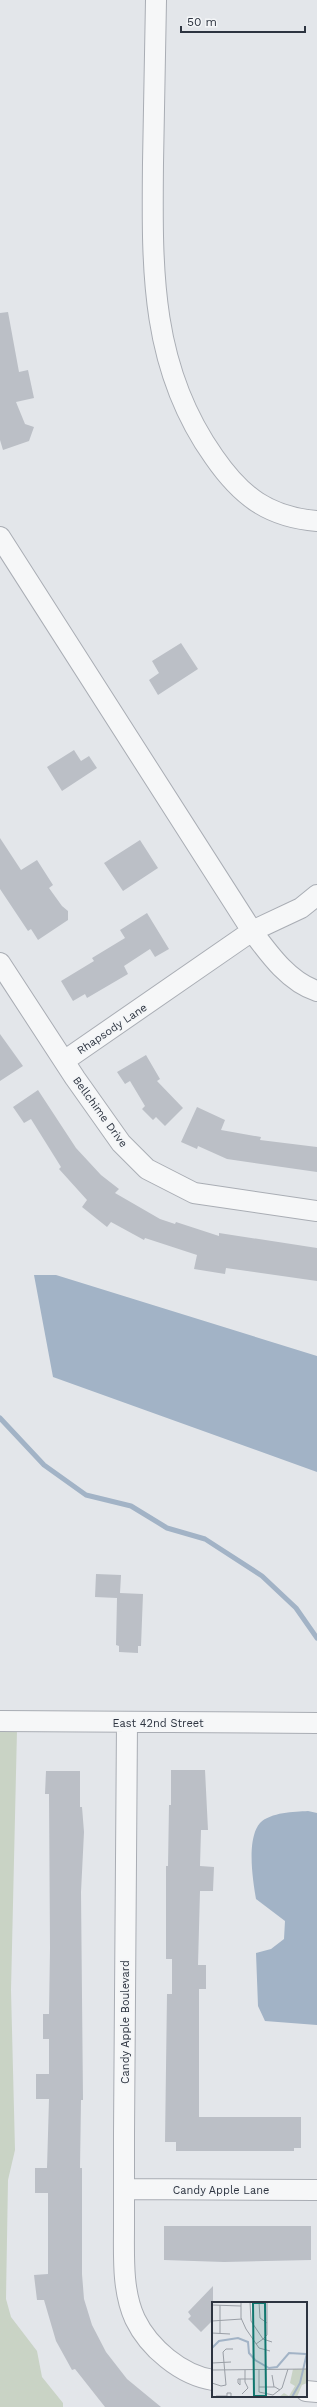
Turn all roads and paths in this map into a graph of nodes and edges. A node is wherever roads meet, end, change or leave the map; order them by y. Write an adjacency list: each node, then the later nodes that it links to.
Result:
1 (156, 0): 2 (street)
2 (317, 521)
3 (0, 537): 5 (street)
4 (317, 895): 5 (street, Rhapsody Lane)
5 (252, 931): 7 (street); 8 (street, Rhapsody Lane)
6 (0, 963): 8 (street, Bellchime Drive)
7 (317, 991)
8 (64, 1061): 9 (street, Bellchime Drive)
9 (317, 1211)
10 (0, 1721): 11 (street, East 42nd Street)
11 (127, 1723): 12 (street, East 42nd Street); 13 (street, Candy Apple Boulevard)
12 (317, 1723)
13 (124, 2189): 14 (street, Candy Apple Lane); 15 (street, Candy Apple Boulevard)
14 (317, 2190)
15 (212, 2380)
16 (307, 2391): 17 (street)
17 (317, 2392)

